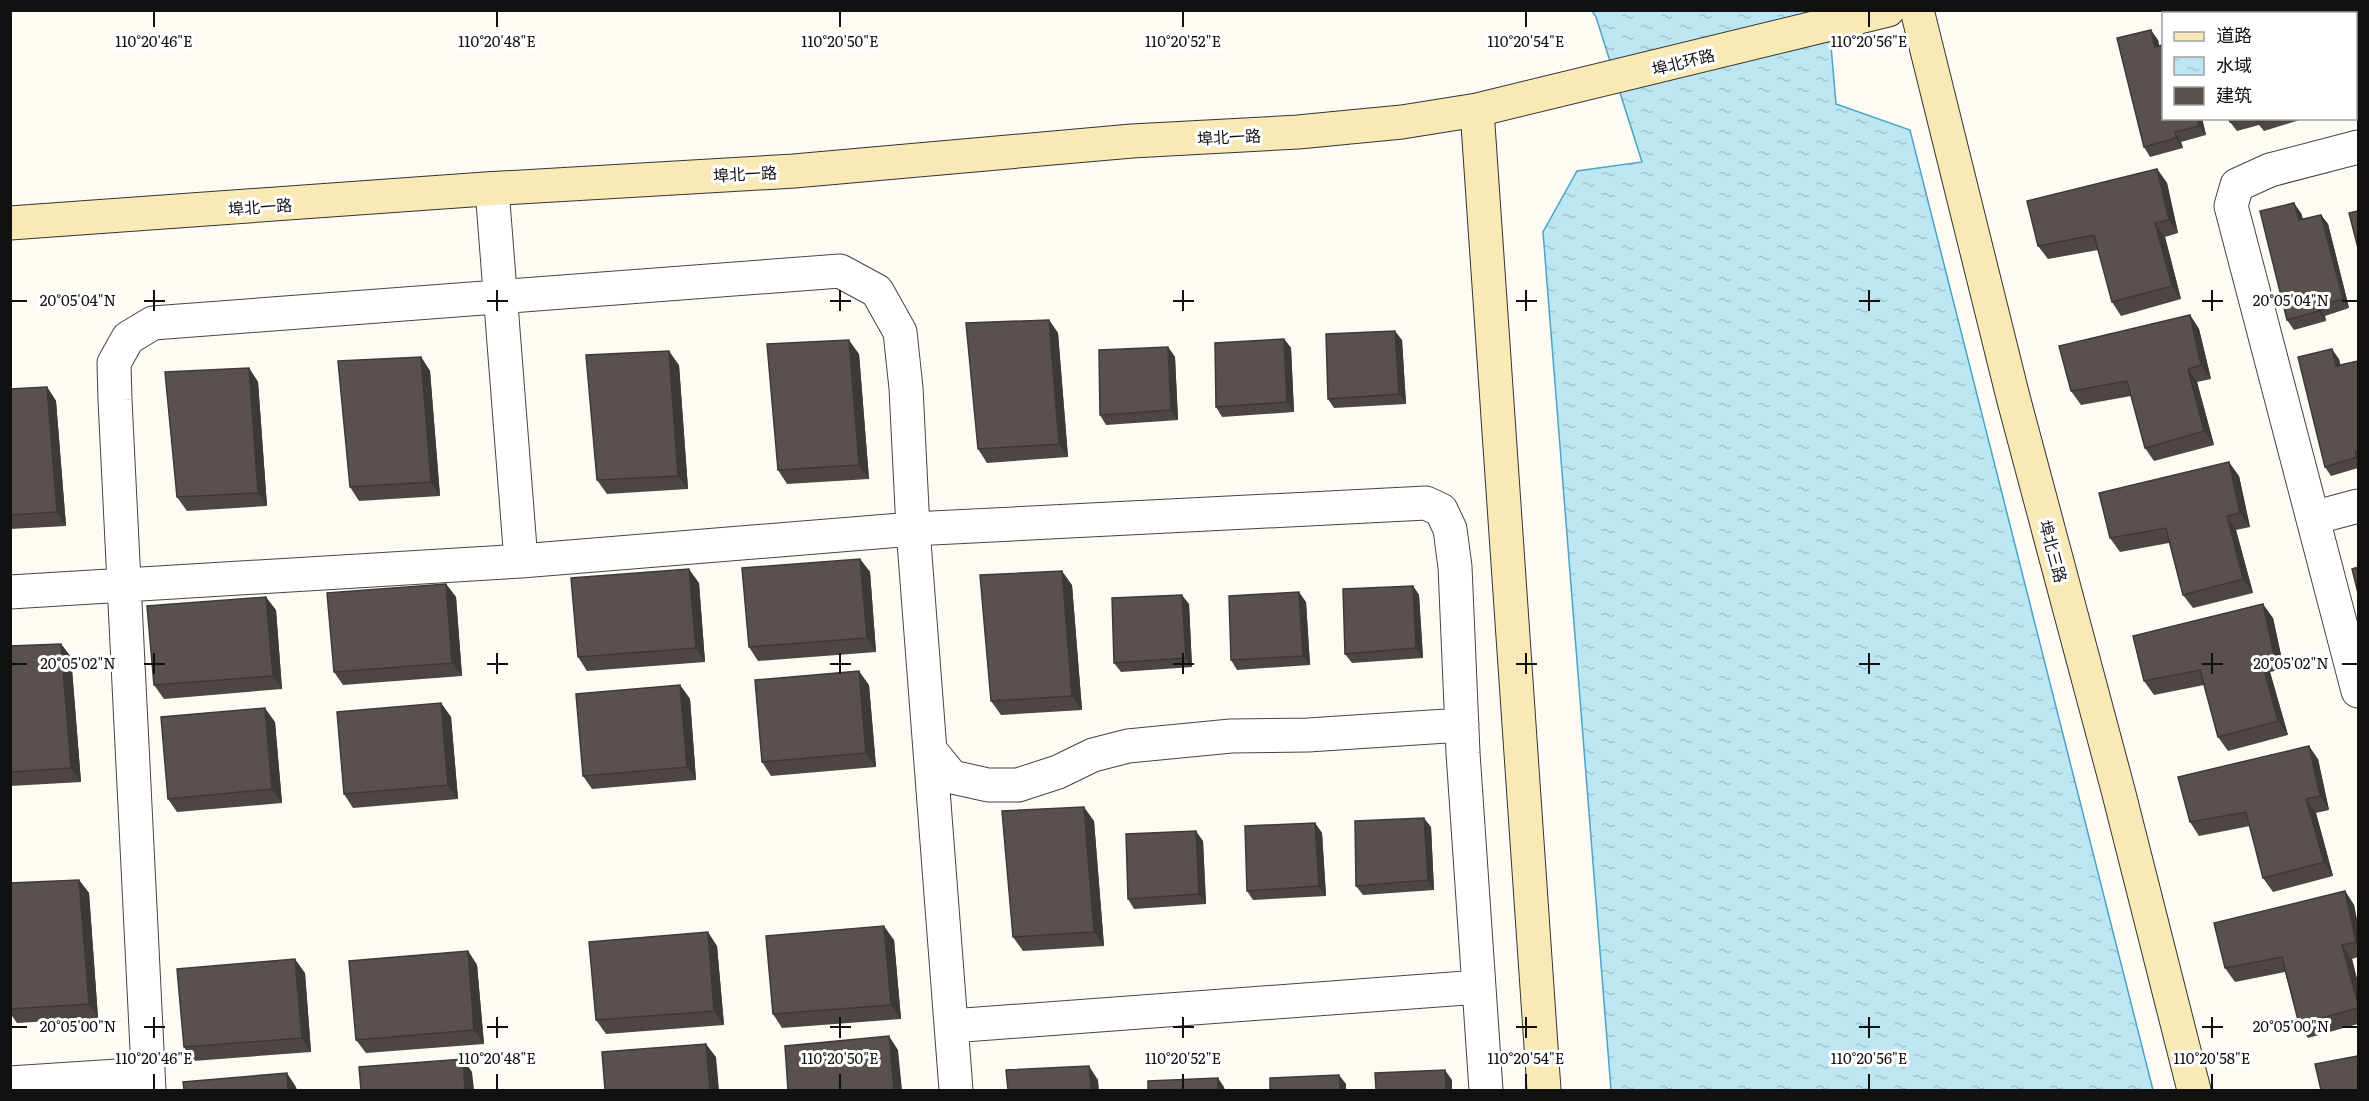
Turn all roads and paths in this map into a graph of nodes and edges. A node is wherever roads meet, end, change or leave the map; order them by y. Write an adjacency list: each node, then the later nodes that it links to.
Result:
1 (1888, 10): 3 (street, 埠北环路)
2 (1917, 10): 24 (street, 埠北三路)
3 (1478, 110): 5 (street, 埠北一路); 23 (street)
4 (2358, 147): 9 (street)
5 (492, 189): 6 (street, 埠北一路); 7 (street)
6 (10, 223)
7 (500, 298): 10 (street); 11 (street); 12 (street)
8 (2358, 506): 9 (street)
9 (2313, 518): 14 (street)
10 (913, 529): 11 (street); 15 (street); 16 (street)
11 (520, 561): 12 (street)
12 (123, 585): 13 (street); 19 (street)
13 (10, 592)
14 (2358, 691)
15 (1462, 725): 16 (street); 17 (street)
16 (930, 750): 18 (street)
17 (1479, 987): 18 (street); 22 (street)
18 (951, 1026): 21 (street)
19 (148, 1082): 20 (street)
20 (10, 1083)
21 (956, 1090)
22 (1486, 1090)
23 (1544, 1090)
24 (2194, 1090)

